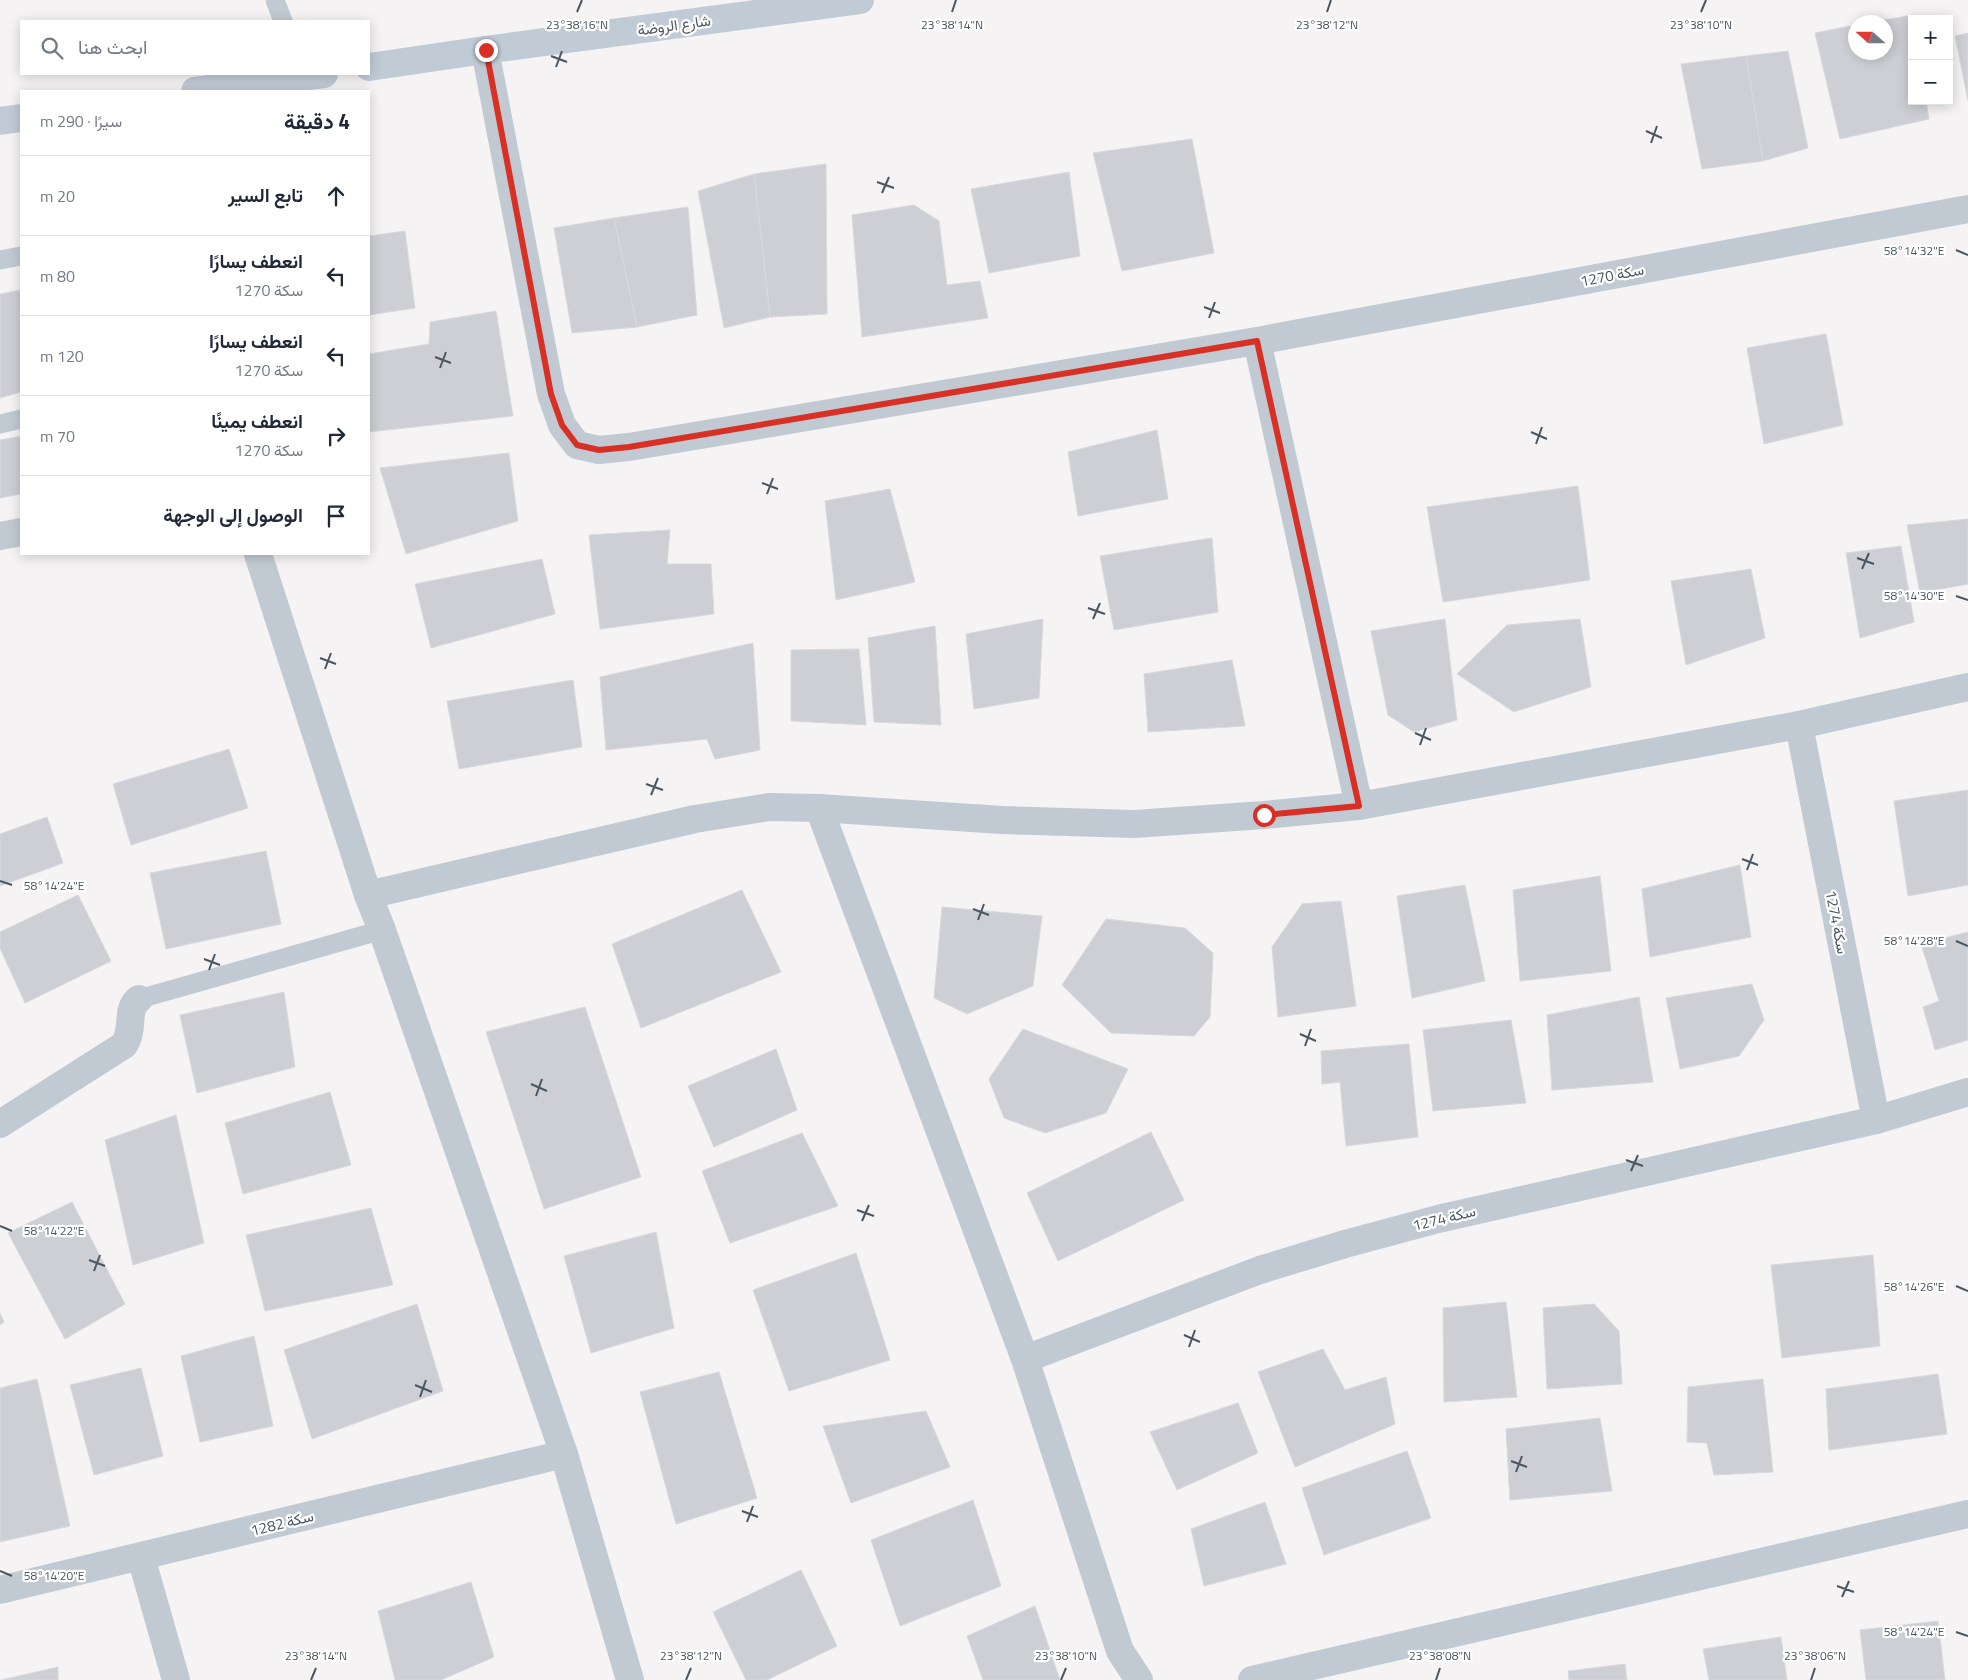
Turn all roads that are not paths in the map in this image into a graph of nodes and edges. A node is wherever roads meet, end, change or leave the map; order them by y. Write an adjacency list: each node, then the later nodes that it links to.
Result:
1 (275, 0): 3 (lane)
2 (860, 0): 4 (main road, شارع الروضة)
3 (283, 20)
4 (486, 50): 5 (main road, شارع الروضة); 13 (street, سكة 1270)
5 (370, 67)
6 (310, 75): 7 (main road)
7 (202, 90)
8 (20, 118): 9 (main road)
9 (0, 121)
10 (1968, 209): 13 (street, سكة 1270)
11 (20, 256): 12 (lane)
12 (0, 260)
13 (1257, 341): 21 (street)
14 (20, 419): 15 (lane)
15 (0, 424)
16 (20, 532): 17 (street)
17 (0, 536)
18 (258, 555): 23 (street)
19 (1968, 687): 20 (street)
20 (1799, 725): 21 (street); 27 (street, سكة 1274)
21 (1359, 806): 22 (street)
22 (819, 808): 23 (street); 29 (street)
23 (368, 895): 24 (street)
24 (382, 930): 25 (lane); 30 (street)
25 (139, 999): 28 (street)
26 (1968, 1092): 27 (street, سكة 1274)
27 (1876, 1120): 29 (street, سكة 1274)
28 (0, 1124)
29 (1025, 1359): 36 (street)
30 (564, 1454): 32 (street, سكة 1282); 35 (street)
31 (1968, 1514): 37 (street)
32 (141, 1557): 33 (street, سكة 1282); 34 (street)
33 (0, 1590)
34 (176, 1680)
35 (630, 1680)
36 (1139, 1680)
37 (1252, 1680)

